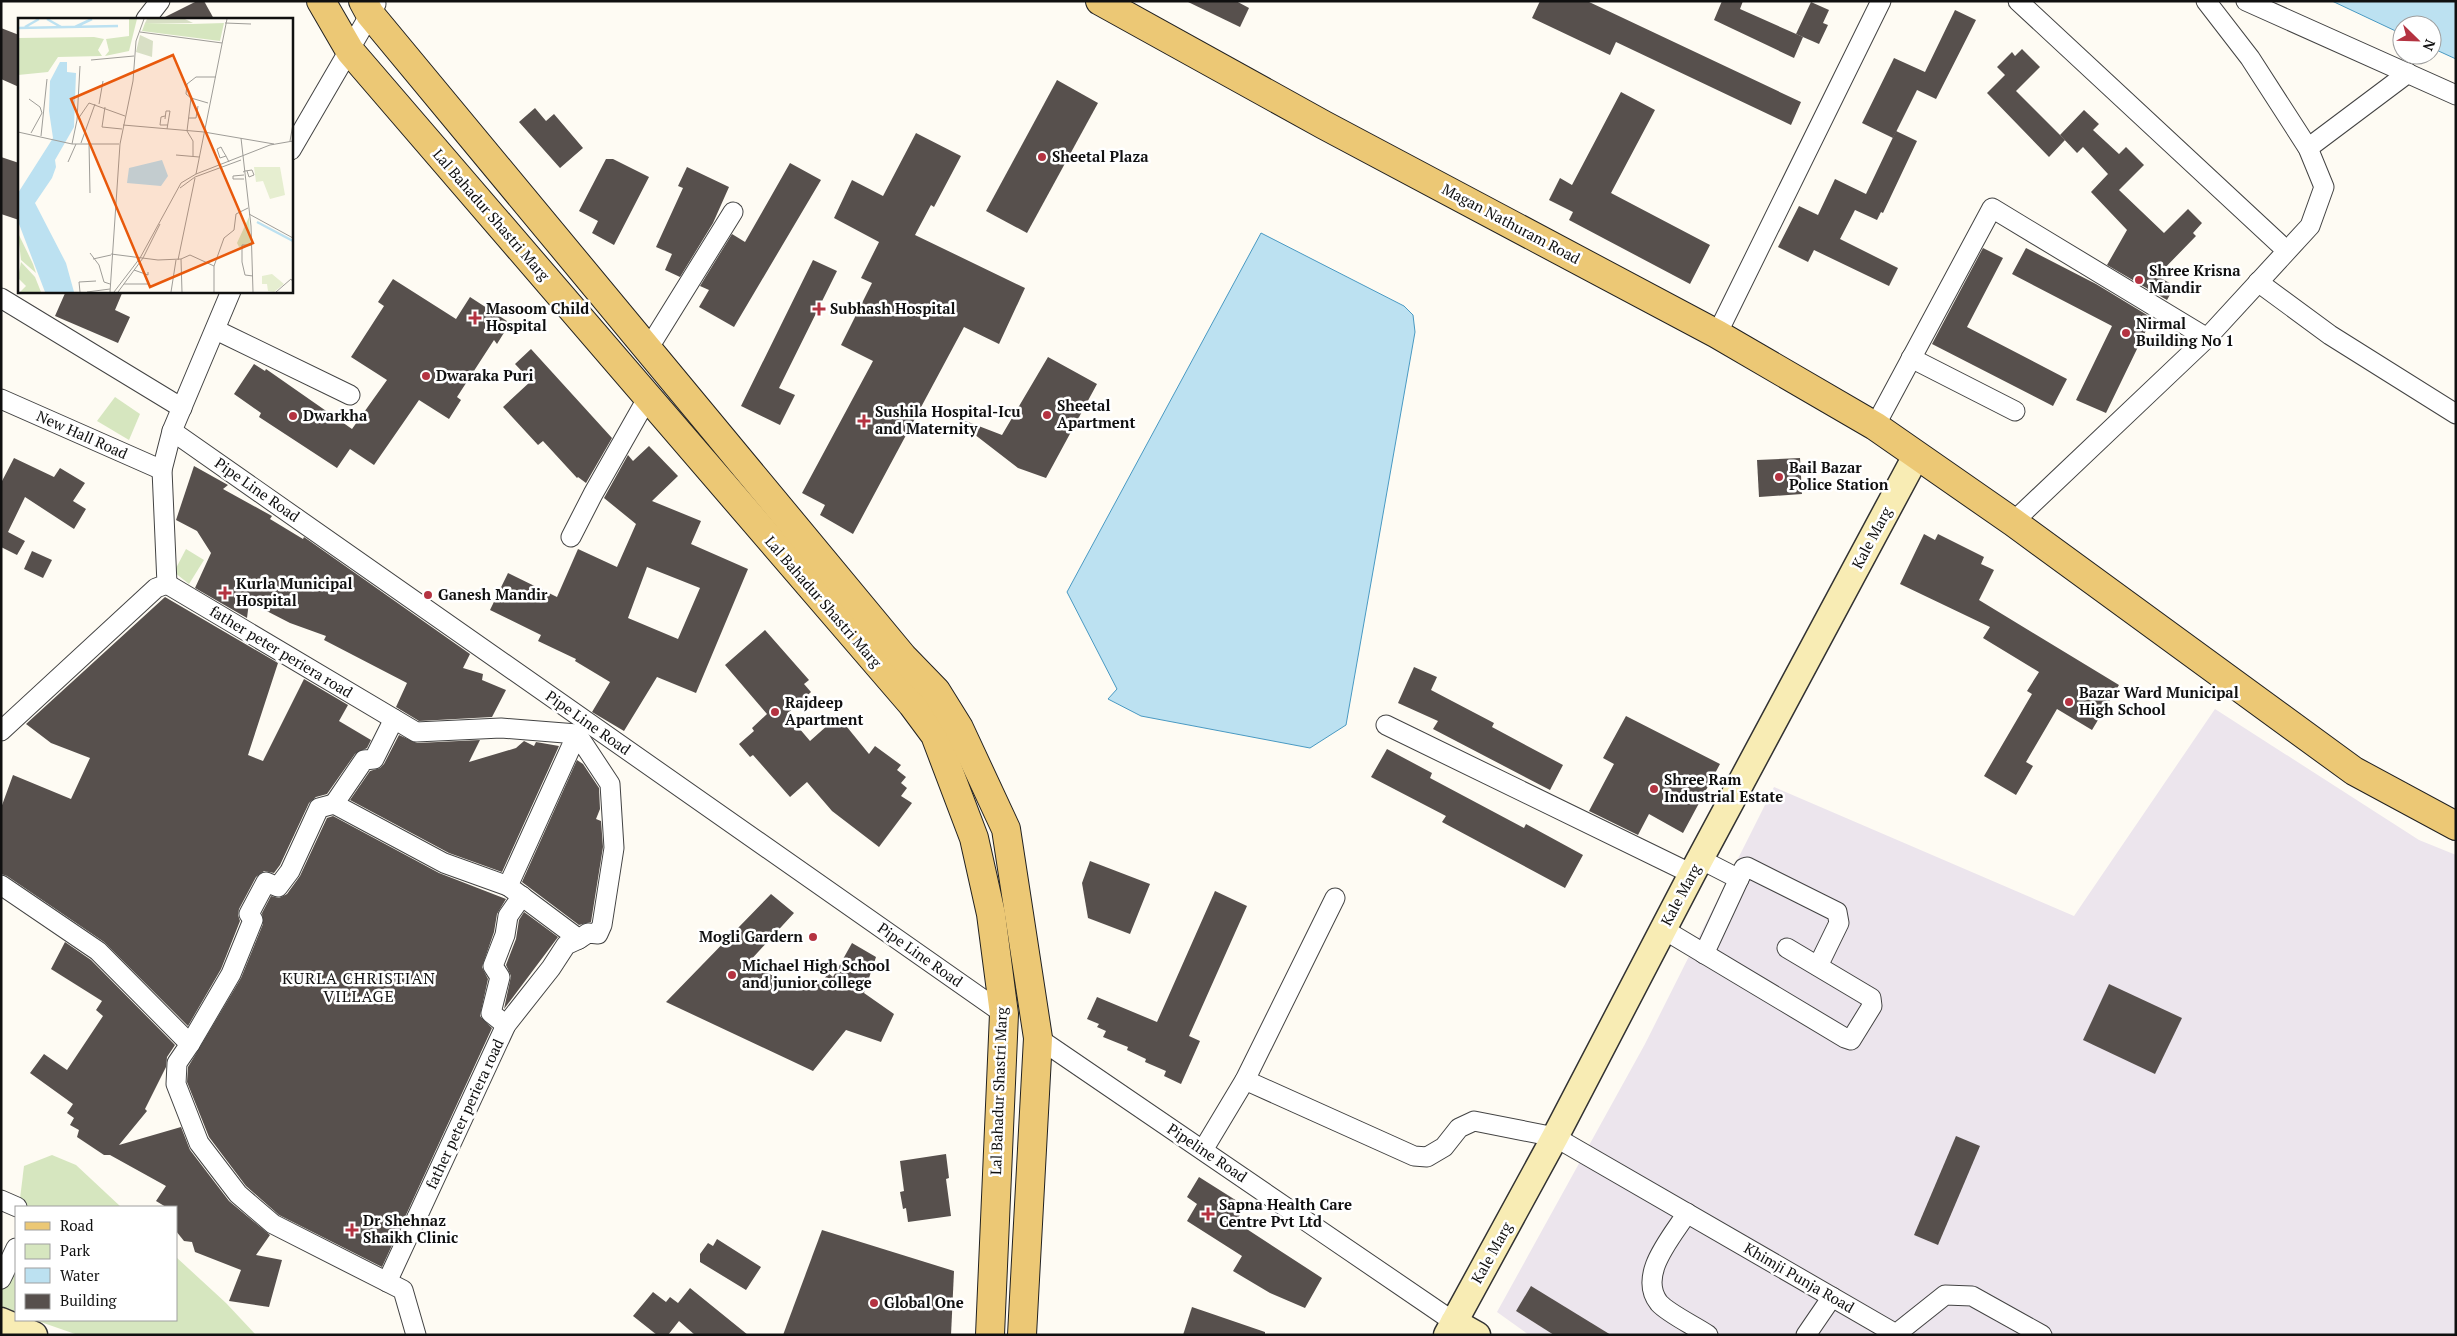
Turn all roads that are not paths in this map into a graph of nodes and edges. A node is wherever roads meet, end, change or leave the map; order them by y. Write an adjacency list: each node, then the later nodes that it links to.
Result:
1 (160, 1): 9 (street)
2 (321, 1): 10 (main road, Lal Bahadur Shastri Marg)
3 (1100, 1): 21 (main road, Magan Nathuram Road)
4 (1881, 1): 21 (street)
5 (2018, 1): 16 (street)
6 (2206, 1): 14 (street)
7 (2246, 1): 11 (street)
8 (370, 6): 10 (street); 23 (main road, Lal Bahadur Shastri Marg)
9 (147, 18)
10 (350, 51): 13 (street); 26 (main road, Lal Bahadur Shastri Marg)
11 (2408, 73): 12 (street); 14 (street)
12 (2456, 95)
13 (292, 148)
14 (2308, 148): 16 (street)
15 (732, 212): 23 (street)
16 (2286, 250): 17 (street)
17 (2258, 282): 22 (street); 30 (street)
18 (231, 292): 20 (street)
19 (1, 298): 28 (street)
20 (216, 330): 25 (street); 28 (street)
21 (1717, 334): 31 (main road, Magan Nathuram Road)
22 (2207, 338): 24 (street); 35 (street)
23 (648, 349): 56 (main road, Lal Bahadur Shastri Marg)
24 (1911, 358): 29 (street); 31 (street)
25 (350, 395)
26 (648, 397): 36 (street); 54 (main road, Lal Bahadur Shastri Marg)
27 (1, 399): 34 (street, New Hall Road)
28 (182, 408): 32 (street)
29 (2015, 411)
30 (2456, 414)
31 (1875, 426): 33 (main road, Magan Nathuram Road)
32 (172, 431): 34 (street); 54 (street, Pipe Line Road)
33 (1916, 456): 35 (main road, Magan Nathuram Road); 44 (main road, Kale Marg)
34 (162, 470): 37 (street)
35 (2013, 522): 43 (main road, Magan Nathuram Road)
36 (571, 538)
37 (167, 584): 38 (street, father peter periera road); 40 (street)
38 (394, 719): 41 (street, father peter periera road); 42 (street)
39 (1386, 725): 44 (street)
40 (1, 731)
41 (577, 734): 47 (street, father peter periera road); 50 (street)
42 (334, 804): 47 (street); 57 (street)
43 (2456, 826)
44 (1696, 867): 45 (street); 49 (main road, Kale Marg)
45 (1739, 879): 52 (street); 53 (street)
46 (1, 885): 57 (street)
47 (515, 891): 50 (street); 55 (street, father peter periera road)
48 (1335, 898): 58 (street)
49 (1663, 928): 52 (street); 59 (main road, Kale Marg)
50 (579, 939): 55 (street)
51 (1787, 948): 53 (street)
52 (1704, 954): 53 (street)
53 (1818, 966)
54 (1004, 1014): 73 (main road, Lal Bahadur Shastri Marg)
55 (506, 1025): 66 (street, father peter periera road)
56 (1038, 1038): 60 (street, Pipeline Road); 74 (main road, Lal Bahadur Shastri Marg)
57 (190, 1044): 66 (street)
58 (1245, 1080): 59 (street, Khimji Punja Road); 60 (street)
59 (1555, 1137): 63 (street, Khimji Punja Road); 69 (main road, Kale Marg)
60 (1203, 1150): 69 (street, Pipeline Road)
61 (1, 1200): 62 (street)
62 (15, 1206)
63 (1686, 1213): 67 (street, Khimji Punja Road); 76 (street)
64 (15, 1250): 65 (street)
65 (1, 1279)
66 (387, 1282): 72 (street)
67 (1832, 1298): 70 (street, Khimji Punja Road); 77 (street)
68 (1, 1321): 71 (main road)
69 (1450, 1329): 75 (main road, Pipeline Road)
70 (1896, 1334): 78 (street, Khimji Punja Road)
71 (34, 1335)
72 (416, 1335)
73 (990, 1335)
74 (1022, 1335)
75 (1477, 1335)
76 (1708, 1335)
77 (1806, 1335)
78 (2042, 1335)

